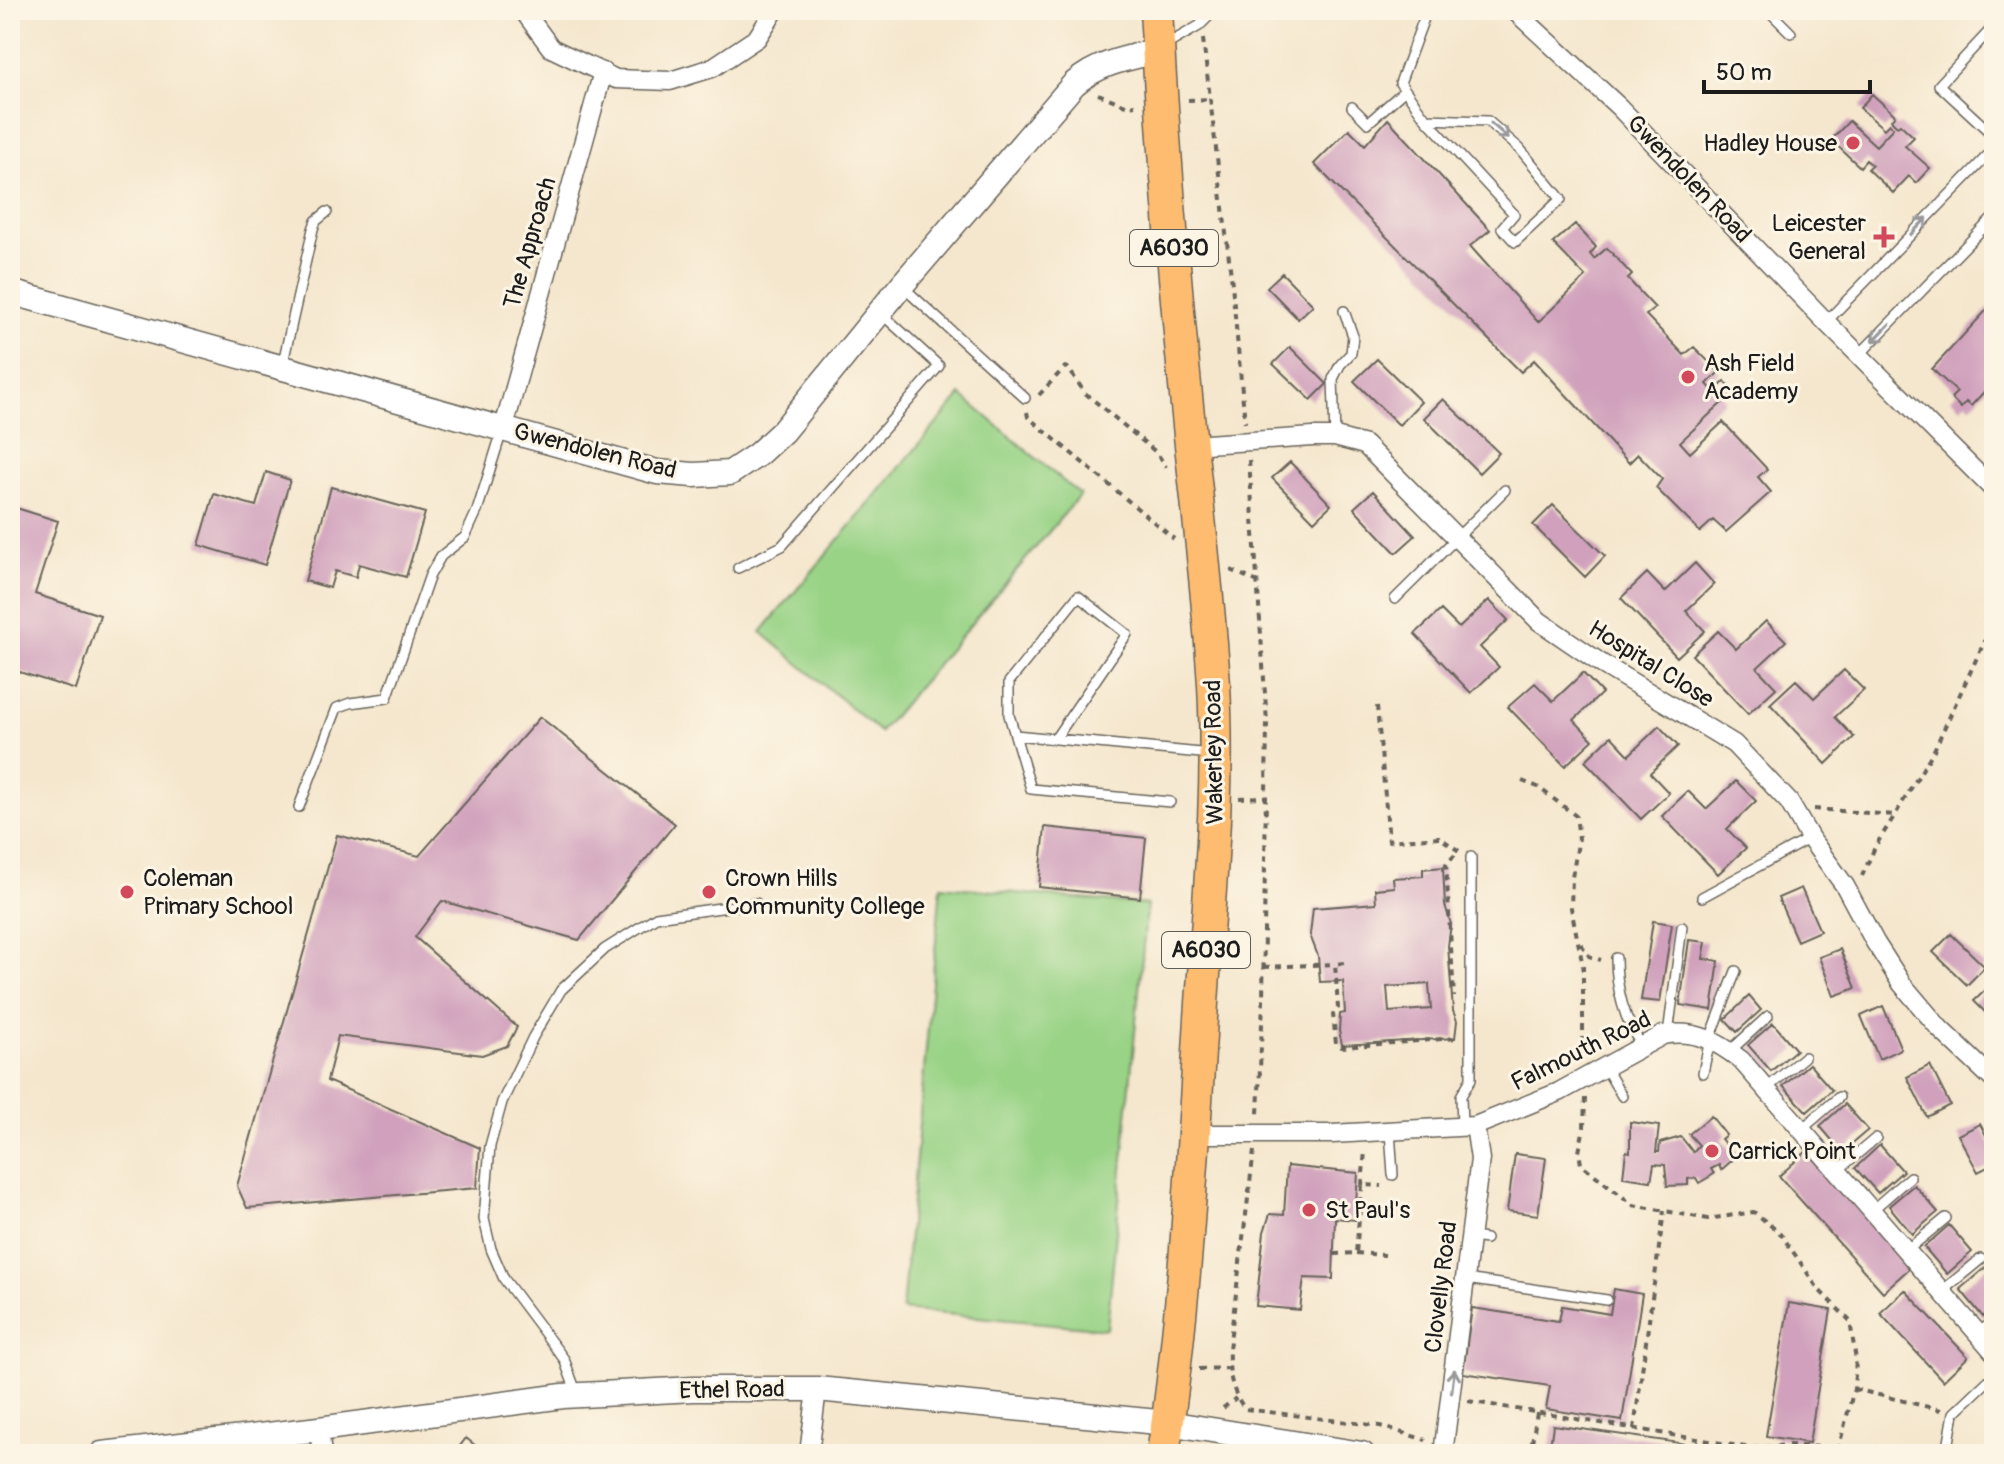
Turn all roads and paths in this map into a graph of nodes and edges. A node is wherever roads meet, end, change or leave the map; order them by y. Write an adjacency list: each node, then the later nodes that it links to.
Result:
1 (523, 10): 12 (street)
2 (775, 10): 12 (street)
3 (1156, 10): 11 (highway, A6030)
4 (1215, 10): 8 (lane)
5 (1427, 10): 13 (lane)
6 (1514, 10): 24 (street, Gwendolen Road)
7 (1768, 10): 10 (lane)
8 (1201, 24): 11 (lane); 30 (path)
9 (1994, 26): 16 (lane)
10 (1791, 33)
11 (1158, 51): 20 (street, Gwendolen Road); 31 (highway, Wakerley Road / A6030)
12 (603, 72): 28 (street, The Approach)
13 (1405, 90): 14 (lane); 15 (lane)
14 (1352, 107)
15 (1426, 119): 15 (lane, one-way to 15)
16 (1994, 136)
17 (1994, 149): 24 (lane, one-way to 17)
18 (327, 212): 26 (lane)
19 (1994, 217): 25 (lane, one-way to 25)
20 (901, 286): 23 (street, Gwendolen Road); 27 (lane)
21 (10, 292): 26 (street, Gwendolen Road)
22 (1344, 311): 29 (lane)
23 (880, 312): 28 (street, Gwendolen Road); 37 (lane)
24 (1826, 322): 25 (street, Gwendolen Road)
25 (1859, 355): 34 (street, Gwendolen Road)
26 (282, 367): 28 (street, Gwendolen Road)
27 (1025, 398): 32 (path); 36 (path)
28 (504, 427): 46 (lane)
29 (1335, 437): 30 (street, Hospital Close); 35 (street, Hospital Close)
30 (1247, 442): 31 (street, Hospital Close); 59 (path)
31 (1191, 445): 32 (highway, Wakerley Road / A6030)
32 (1196, 487): 36 (highway, Wakerley Road / A6030)
33 (1505, 490): 35 (lane)
34 (1994, 490)
35 (1455, 539): 38 (lane); 47 (street, Hospital Close)
36 (1204, 557): 43 (highway, Wakerley Road / A6030)
37 (738, 568)
38 (1395, 599)
39 (1994, 621): 48 (path)
40 (1377, 706): 61 (path)
41 (1015, 735): 42 (lane); 42 (lane); 45 (lane)
42 (1055, 739): 43 (lane)
43 (1216, 754): 80 (highway, Wakerley Road / A6030)
44 (1522, 781): 55 (path)
45 (1170, 802)
46 (299, 807)
47 (1792, 807): 48 (path); 49 (street, Hospital Close)
48 (1895, 815): 52 (path)
49 (1810, 838): 51 (lane); 52 (street, Hospital Close)
50 (1471, 857): 76 (lane)
51 (1702, 897)
52 (1852, 899): 72 (street, Hospital Close)
53 (756, 903): 105 (lane)
54 (1682, 927): 64 (lane)
55 (1580, 942): 56 (path); 71 (path)
56 (1616, 958): 66 (lane)
57 (1344, 963): 58 (path)
58 (1335, 964): 59 (path); 63 (path)
59 (1264, 967): 81 (path)
60 (1736, 971): 65 (lane)
61 (1454, 1000)
62 (1768, 1016): 67 (lane)
63 (1455, 1027)
64 (1668, 1034): 65 (street, Falmouth Road); 66 (street, Falmouth Road)
65 (1710, 1039): 67 (street, Falmouth Road); 70 (lane)
66 (1642, 1045): 69 (street, Falmouth Road)
67 (1730, 1051): 73 (street, Falmouth Road)
68 (1804, 1057): 73 (lane)
69 (1605, 1067): 71 (street, Falmouth Road); 74 (lane)
70 (1703, 1073)
71 (1585, 1078): 76 (street, Falmouth Road); 88 (path)
72 (1994, 1080)
73 (1766, 1089): 77 (street, Falmouth Road)
74 (1622, 1096)
75 (1839, 1097): 77 (lane)
76 (1469, 1126): 78 (street, Falmouth Road); 96 (street, Clovelly Road)
77 (1801, 1130): 83 (street, Falmouth Road)
78 (1390, 1131): 79 (street, Falmouth Road); 84 (lane)
79 (1365, 1132): 81 (street, Falmouth Road); 86 (path)
80 (1195, 1134): 81 (street, Falmouth Road); 111 (highway, Wakerley Road / A6030)
81 (1256, 1134): 112 (path)
82 (1876, 1138): 83 (lane)
83 (1837, 1171): 89 (street, Falmouth Road)
84 (1393, 1175)
85 (1910, 1177): 89 (lane)
86 (1362, 1185): 87 (path); 92 (path)
87 (1392, 1187)
88 (1664, 1211): 104 (path); 110 (path)
89 (1871, 1211): 91 (street, Falmouth Road)
90 (1946, 1218): 91 (lane)
91 (1906, 1251): 97 (street, Falmouth Road)
92 (1356, 1253): 93 (path); 94 (path)
93 (1334, 1254)
94 (1385, 1255)
95 (1981, 1259): 97 (lane)
96 (1466, 1279): 98 (lane); 106 (street, Clovelly Road, one-way to 96)
97 (1942, 1291): 100 (street, Falmouth Road)
98 (1607, 1300)
99 (1994, 1320): 100 (lane)
100 (1978, 1334): 101 (street, Falmouth Road)
101 (1994, 1352)
102 (1994, 1375): 108 (lane)
103 (817, 1389): 105 (street, Ethel Road); 111 (street, Ethel Road); 116 (street)
104 (1854, 1389): 108 (path); 113 (path)
105 (577, 1395): 109 (street, Ethel Road)
106 (1450, 1398): 107 (path); 112 (street, Clovelly Road)
107 (1537, 1412): 110 (path); 118 (path)
108 (1954, 1413): 119 (lane)
109 (319, 1429): 114 (street, Ethel Road); 115 (street)
110 (1634, 1429): 113 (path)
111 (1166, 1439): 117 (street, Ethel Road)
112 (1444, 1450)
113 (1837, 1451)
114 (102, 1454)
115 (322, 1454)
116 (809, 1454)
117 (1362, 1454)
118 (1530, 1454)
119 (1947, 1454)

